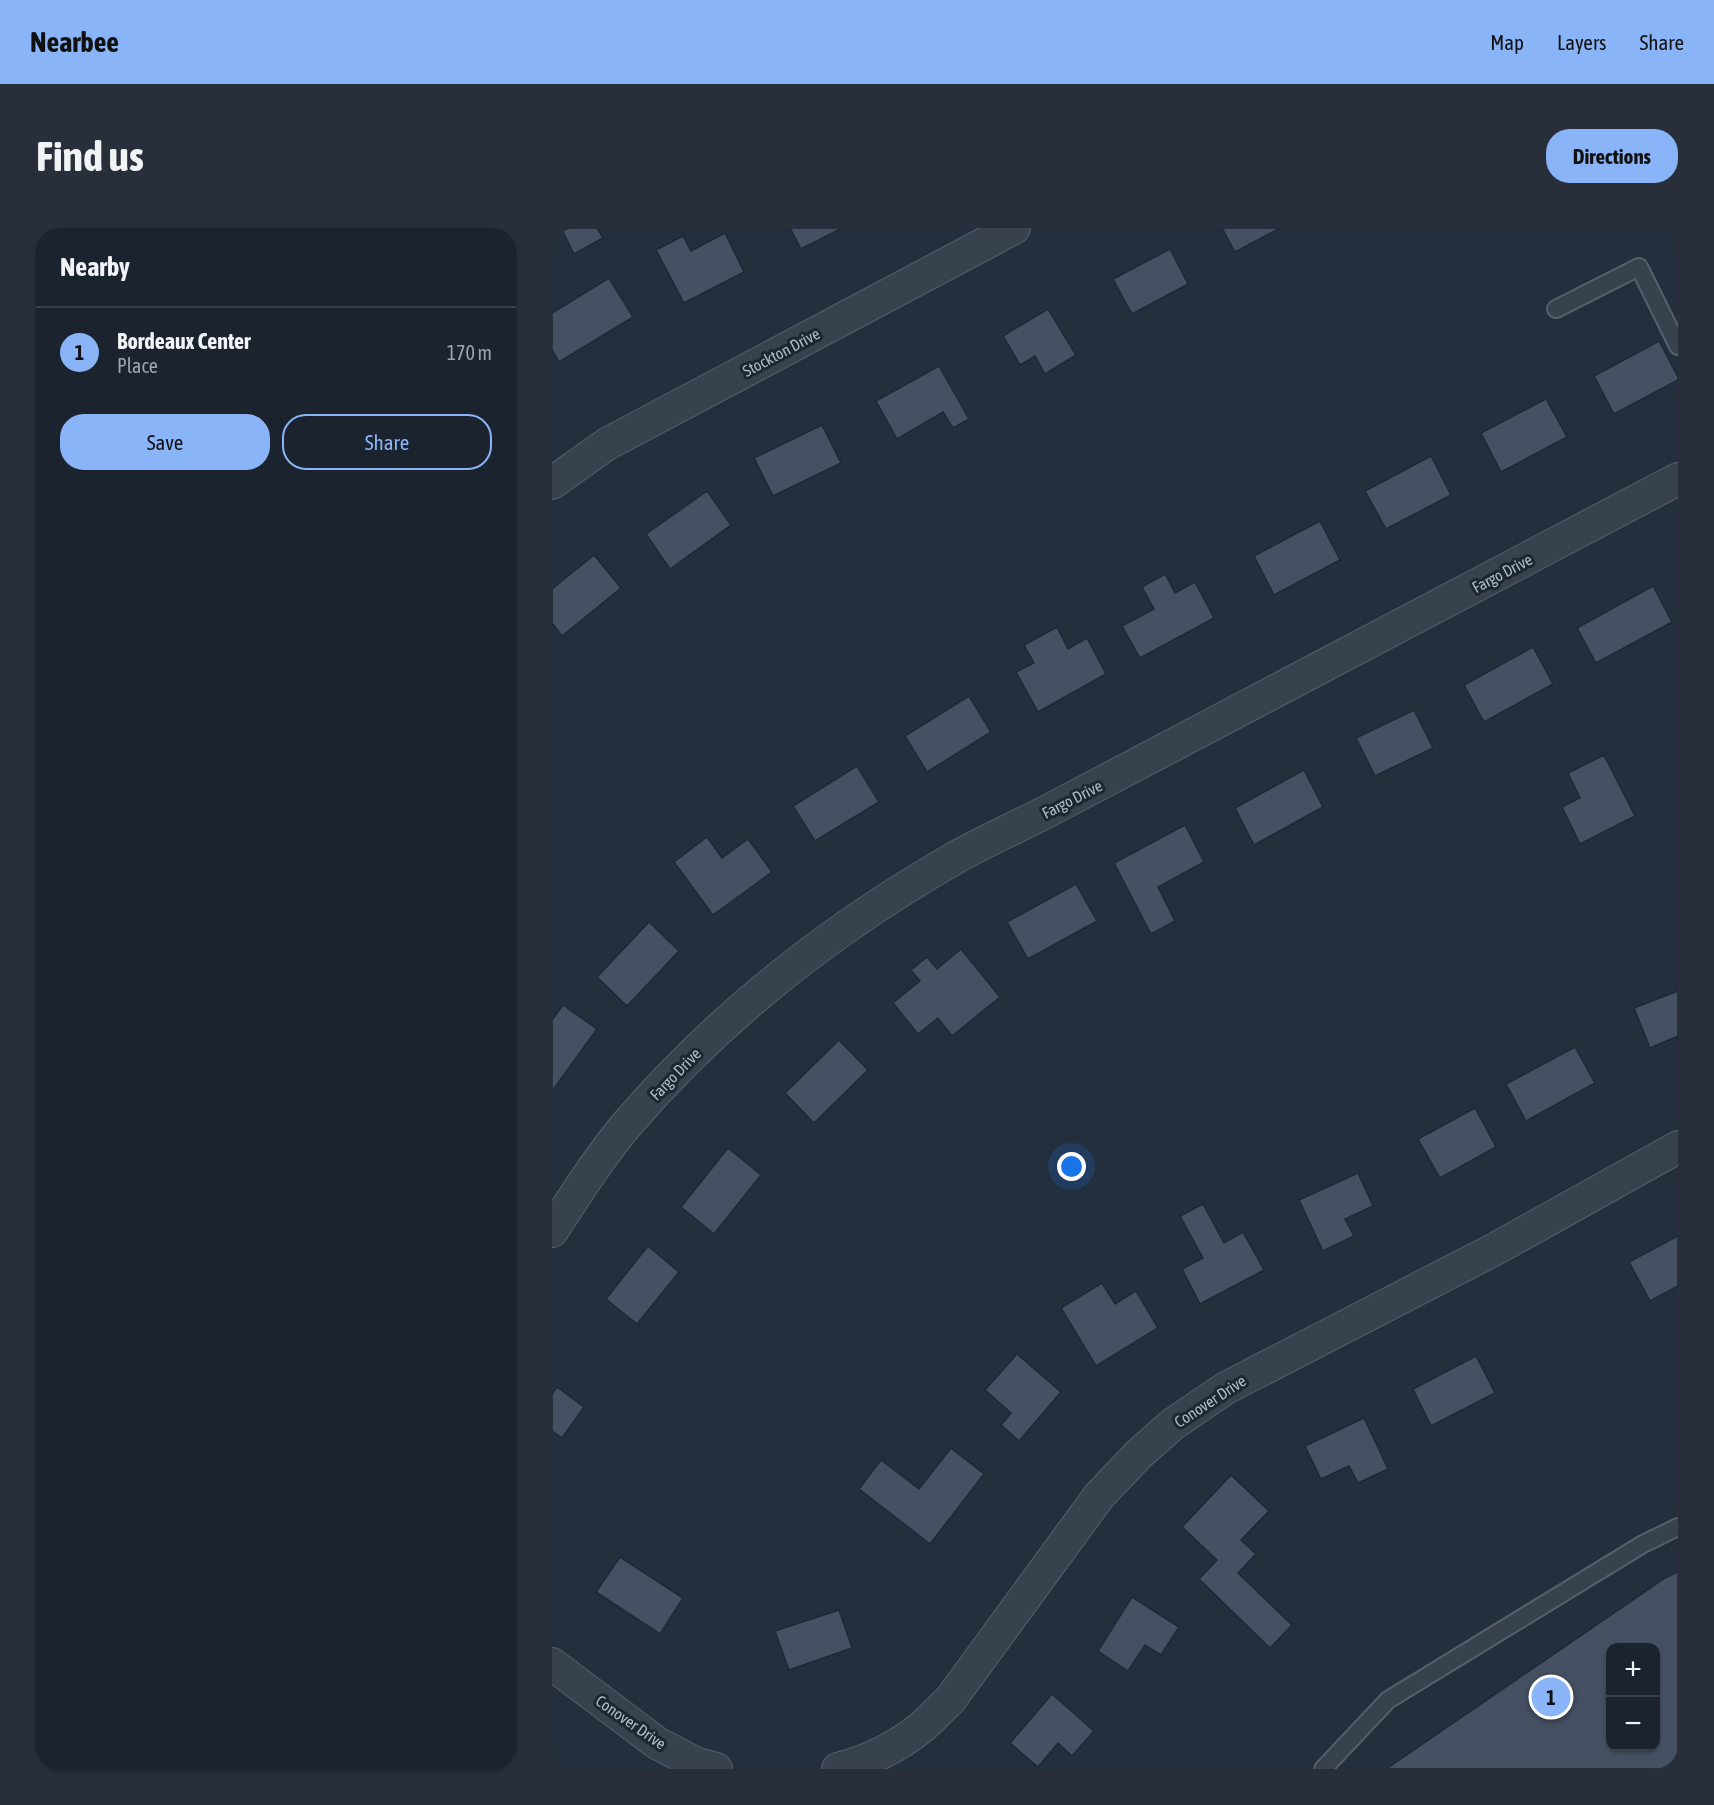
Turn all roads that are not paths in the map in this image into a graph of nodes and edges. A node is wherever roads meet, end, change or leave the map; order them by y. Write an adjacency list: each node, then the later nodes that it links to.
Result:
1 (1014, 228): 5 (street, Stockton Drive)
2 (1556, 309): 3 (lane)
3 (1678, 346)
4 (1678, 479): 7 (street, Fargo Drive)
5 (552, 483)
6 (1678, 1147): 11 (street, Conover Drive)
7 (552, 1230)
8 (1678, 1527): 12 (lane)
9 (552, 1664): 10 (street, Conover Drive)
10 (716, 1769)
11 (838, 1769)
12 (1323, 1769)

